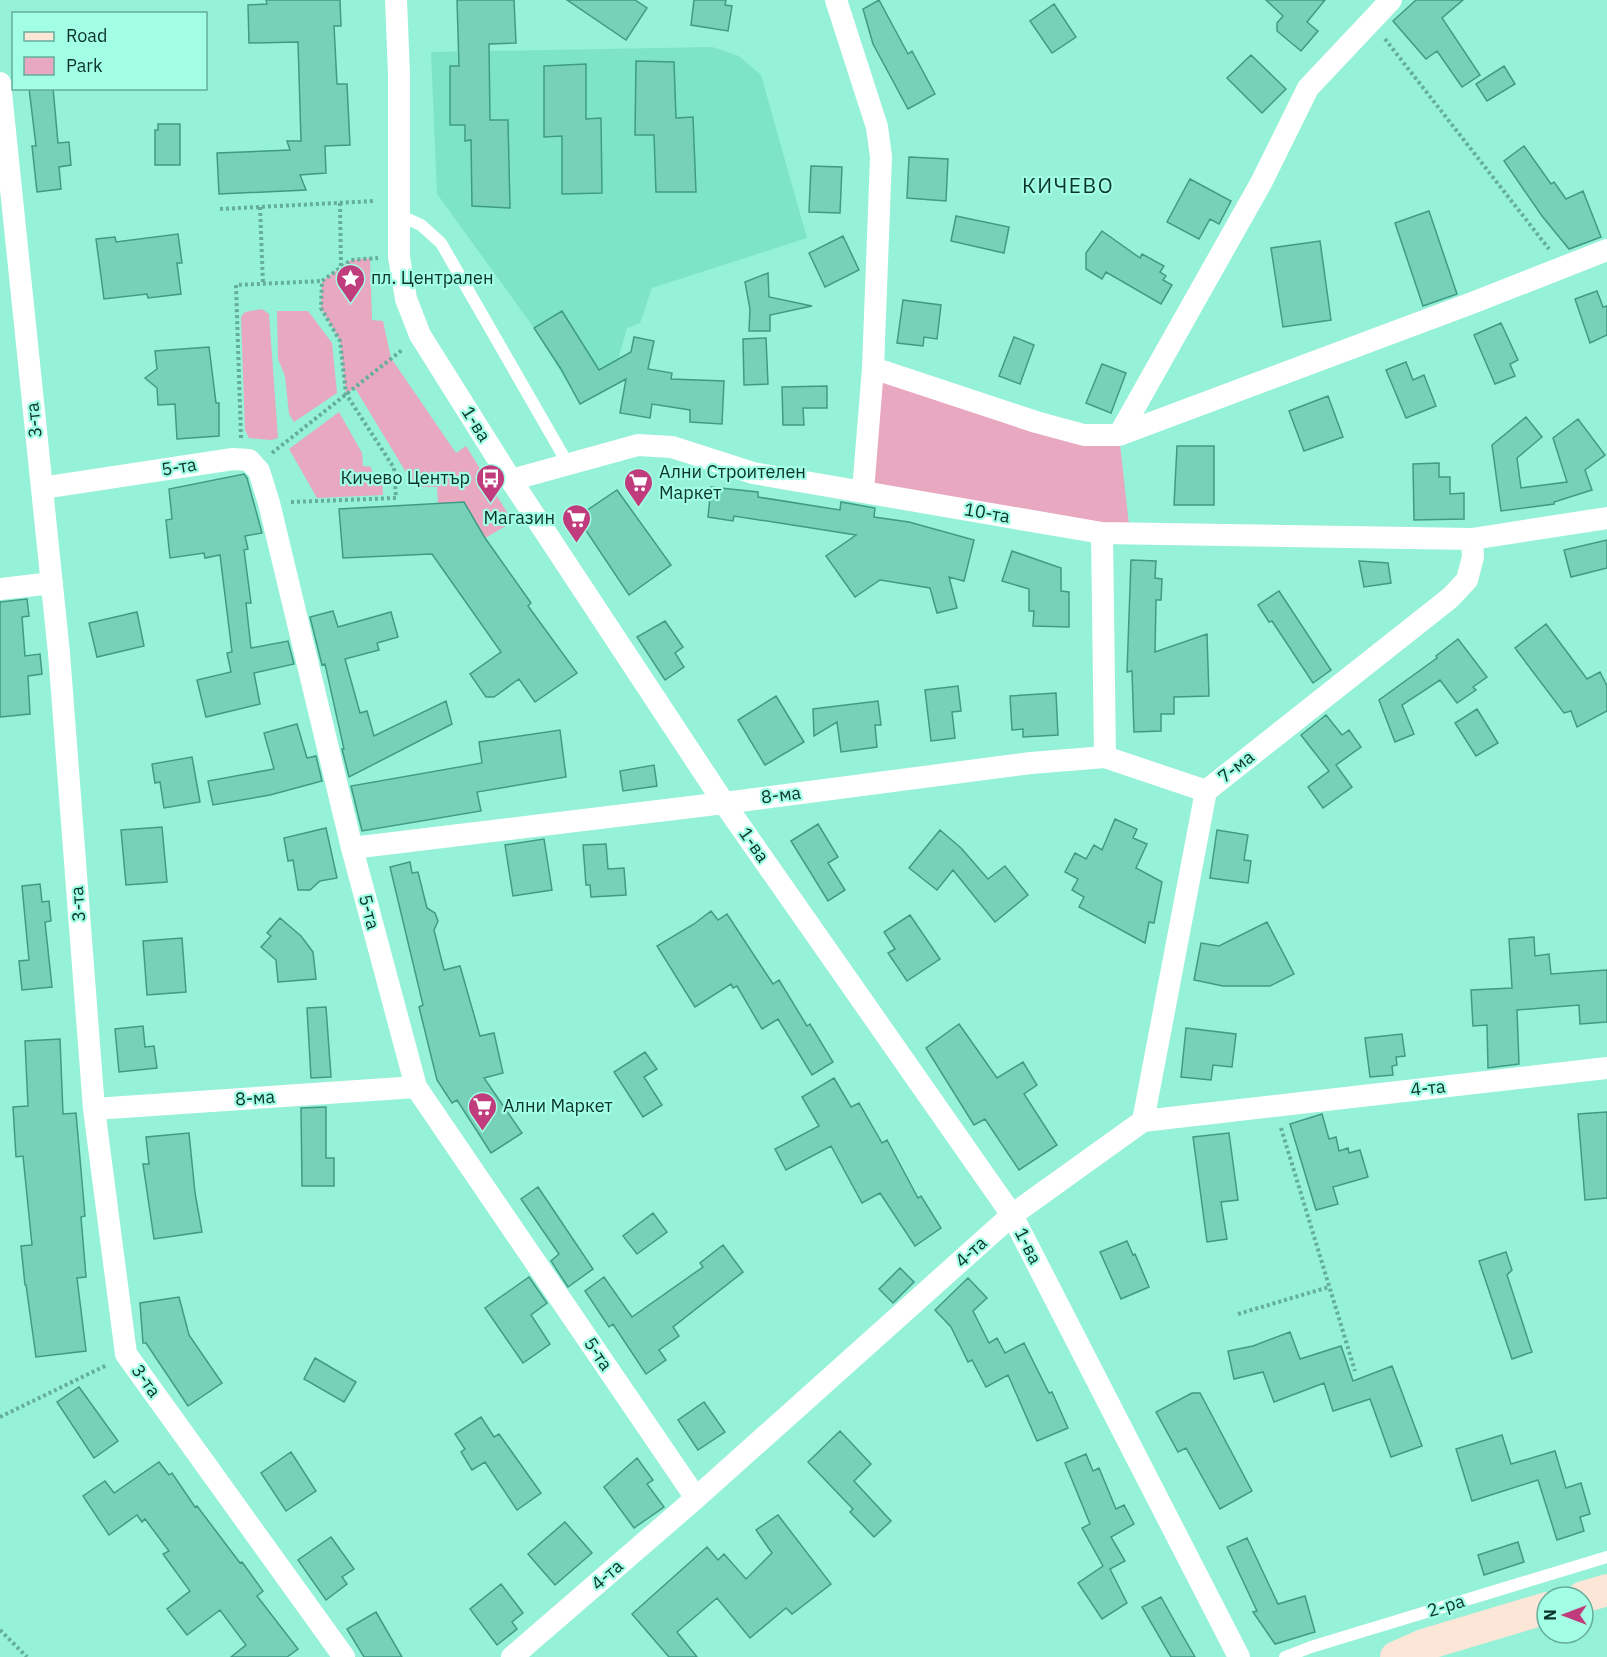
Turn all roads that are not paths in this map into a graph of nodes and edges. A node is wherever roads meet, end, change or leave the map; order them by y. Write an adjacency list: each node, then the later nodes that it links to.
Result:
1 (396, 0): 5 (street, 1-ва)
2 (836, 0): 7 (street)
3 (1391, 0): 8 (street)
4 (0, 82): 11 (street, 3-та)
5 (399, 207): 9 (lane); 10 (street, 1-ва)
6 (1607, 250): 8 (street)
7 (873, 368): 8 (street); 12 (street)
8 (1119, 435)
9 (568, 464): 10 (street, 10-та); 12 (street, 10-та)
10 (511, 480): 20 (street, 1-ва)
11 (42, 488): 16 (street, 3-та); 21 (street, 5-та)
12 (863, 491): 14 (street, 10-та)
13 (1607, 518): 15 (street, 10-та)
14 (1102, 533): 15 (street, 10-та); 18 (street)
15 (1472, 539): 19 (street, 7-ма)
16 (52, 583): 17 (street); 24 (street, 3-та)
17 (0, 589)
18 (1105, 757): 19 (street, 8-ма); 20 (street, 8-ма)
19 (1206, 791): 25 (street, 7-ма)
20 (724, 803): 21 (street, 8-ма); 26 (street, 1-ва)
21 (352, 848): 23 (street, 5-та)
22 (1607, 1068): 25 (street, 4-та)
23 (416, 1087): 24 (street, 8-ма); 27 (street, 5-та)
24 (94, 1109): 30 (street, 3-та)
25 (1143, 1121): 26 (street, 4-та)
26 (1012, 1215): 27 (street, 4-та); 32 (street, 1-ва)
27 (696, 1498): 31 (street, 4-та)
28 (1607, 1557): 33 (lane, 2-ра)
29 (1535, 1612): 34 (street)
30 (344, 1657)
31 (512, 1657)
32 (1239, 1657)
33 (1285, 1657)
34 (1396, 1657)

